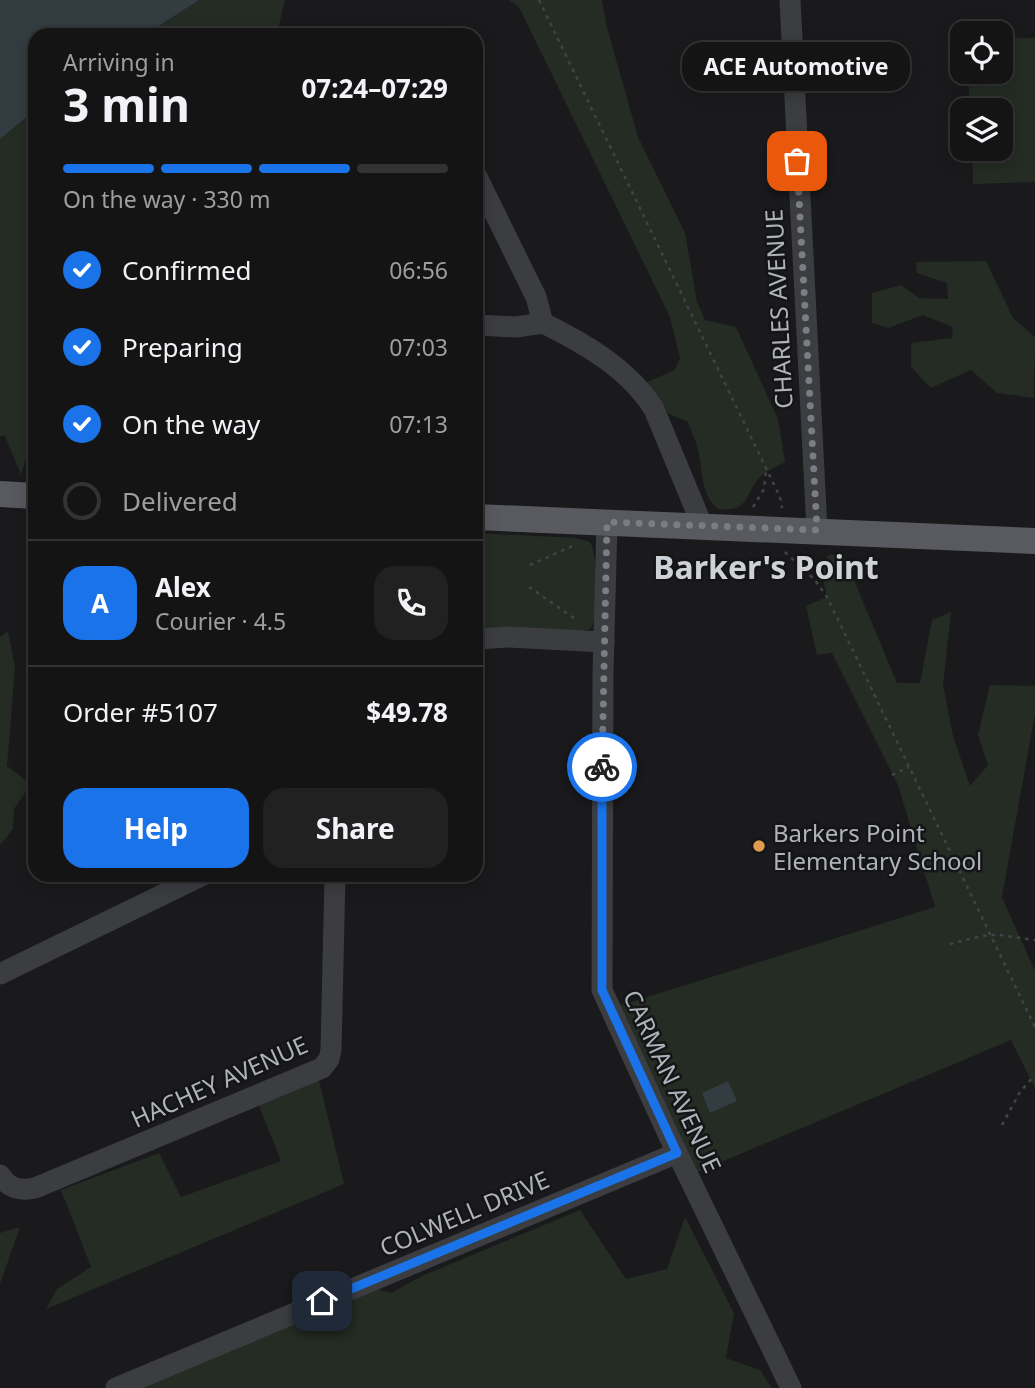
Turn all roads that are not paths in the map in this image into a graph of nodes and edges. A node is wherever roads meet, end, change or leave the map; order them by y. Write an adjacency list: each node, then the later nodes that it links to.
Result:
1 (790, 0): 8 (street, CHARLES AVENUE)
2 (483, 189): 3 (street)
3 (543, 323): 4 (street); 7 (street)
4 (483, 326)
5 (483, 517): 6 (main road)
6 (607, 522): 7 (main road); 11 (street, CARMAN AVENUE)
7 (702, 526): 8 (main road)
8 (817, 530): 9 (main road)
9 (1035, 541)
10 (483, 639): 11 (street)
11 (604, 642): 15 (street, CARMAN AVENUE)
12 (190, 882): 14 (street)
13 (335, 882): 16 (street, HACHEY AVENUE)
14 (0, 974)
15 (677, 1153): 17 (street, COLWELL DRIVE); 18 (street, CARMAN AVENUE)
16 (0, 1175)
17 (116, 1388)
18 (790, 1388)

